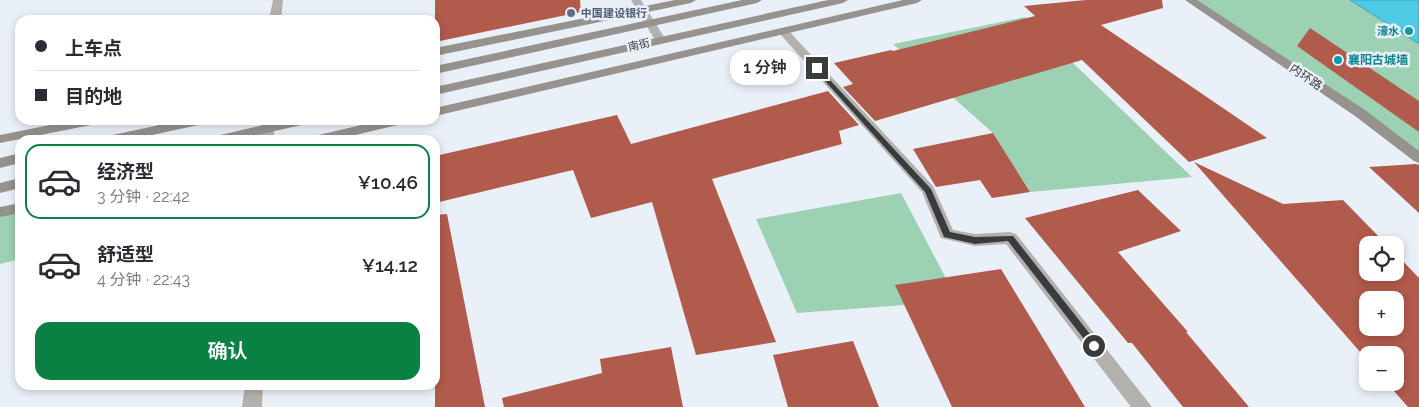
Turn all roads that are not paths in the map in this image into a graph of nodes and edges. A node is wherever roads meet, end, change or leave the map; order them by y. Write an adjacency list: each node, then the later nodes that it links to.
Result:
1 (278, 0): 8 (street)
2 (691, 0): 7 (street)
3 (757, 0): 9 (street, 南街)
4 (843, 0): 11 (street, 南街)
5 (918, 0): 10 (street)
6 (1190, 0): 27 (street, 内环路)
7 (639, 5): 9 (street); 12 (street)
8 (276, 15)
9 (649, 23): 11 (street); 13 (street, 南街)
10 (783, 31): 15 (street); 36 (street)
11 (660, 40): 14 (street, 南街)
12 (440, 51)
13 (440, 69)
14 (440, 90)
15 (440, 111)
16 (72, 125): 21 (street)
17 (179, 125): 22 (street)
18 (286, 125): 20 (street)
19 (380, 125): 24 (street)
20 (267, 130): 23 (street)
21 (24, 135)
22 (132, 135)
23 (242, 135)
24 (336, 135)
25 (15, 137): 26 (street)
26 (0, 140)
27 (1419, 158)
28 (15, 159): 29 (street)
29 (0, 163)
30 (15, 184): 31 (street)
31 (0, 188)
32 (15, 209): 33 (street)
33 (0, 212)
34 (254, 390): 35 (street)
35 (252, 407)
36 (1142, 407)

